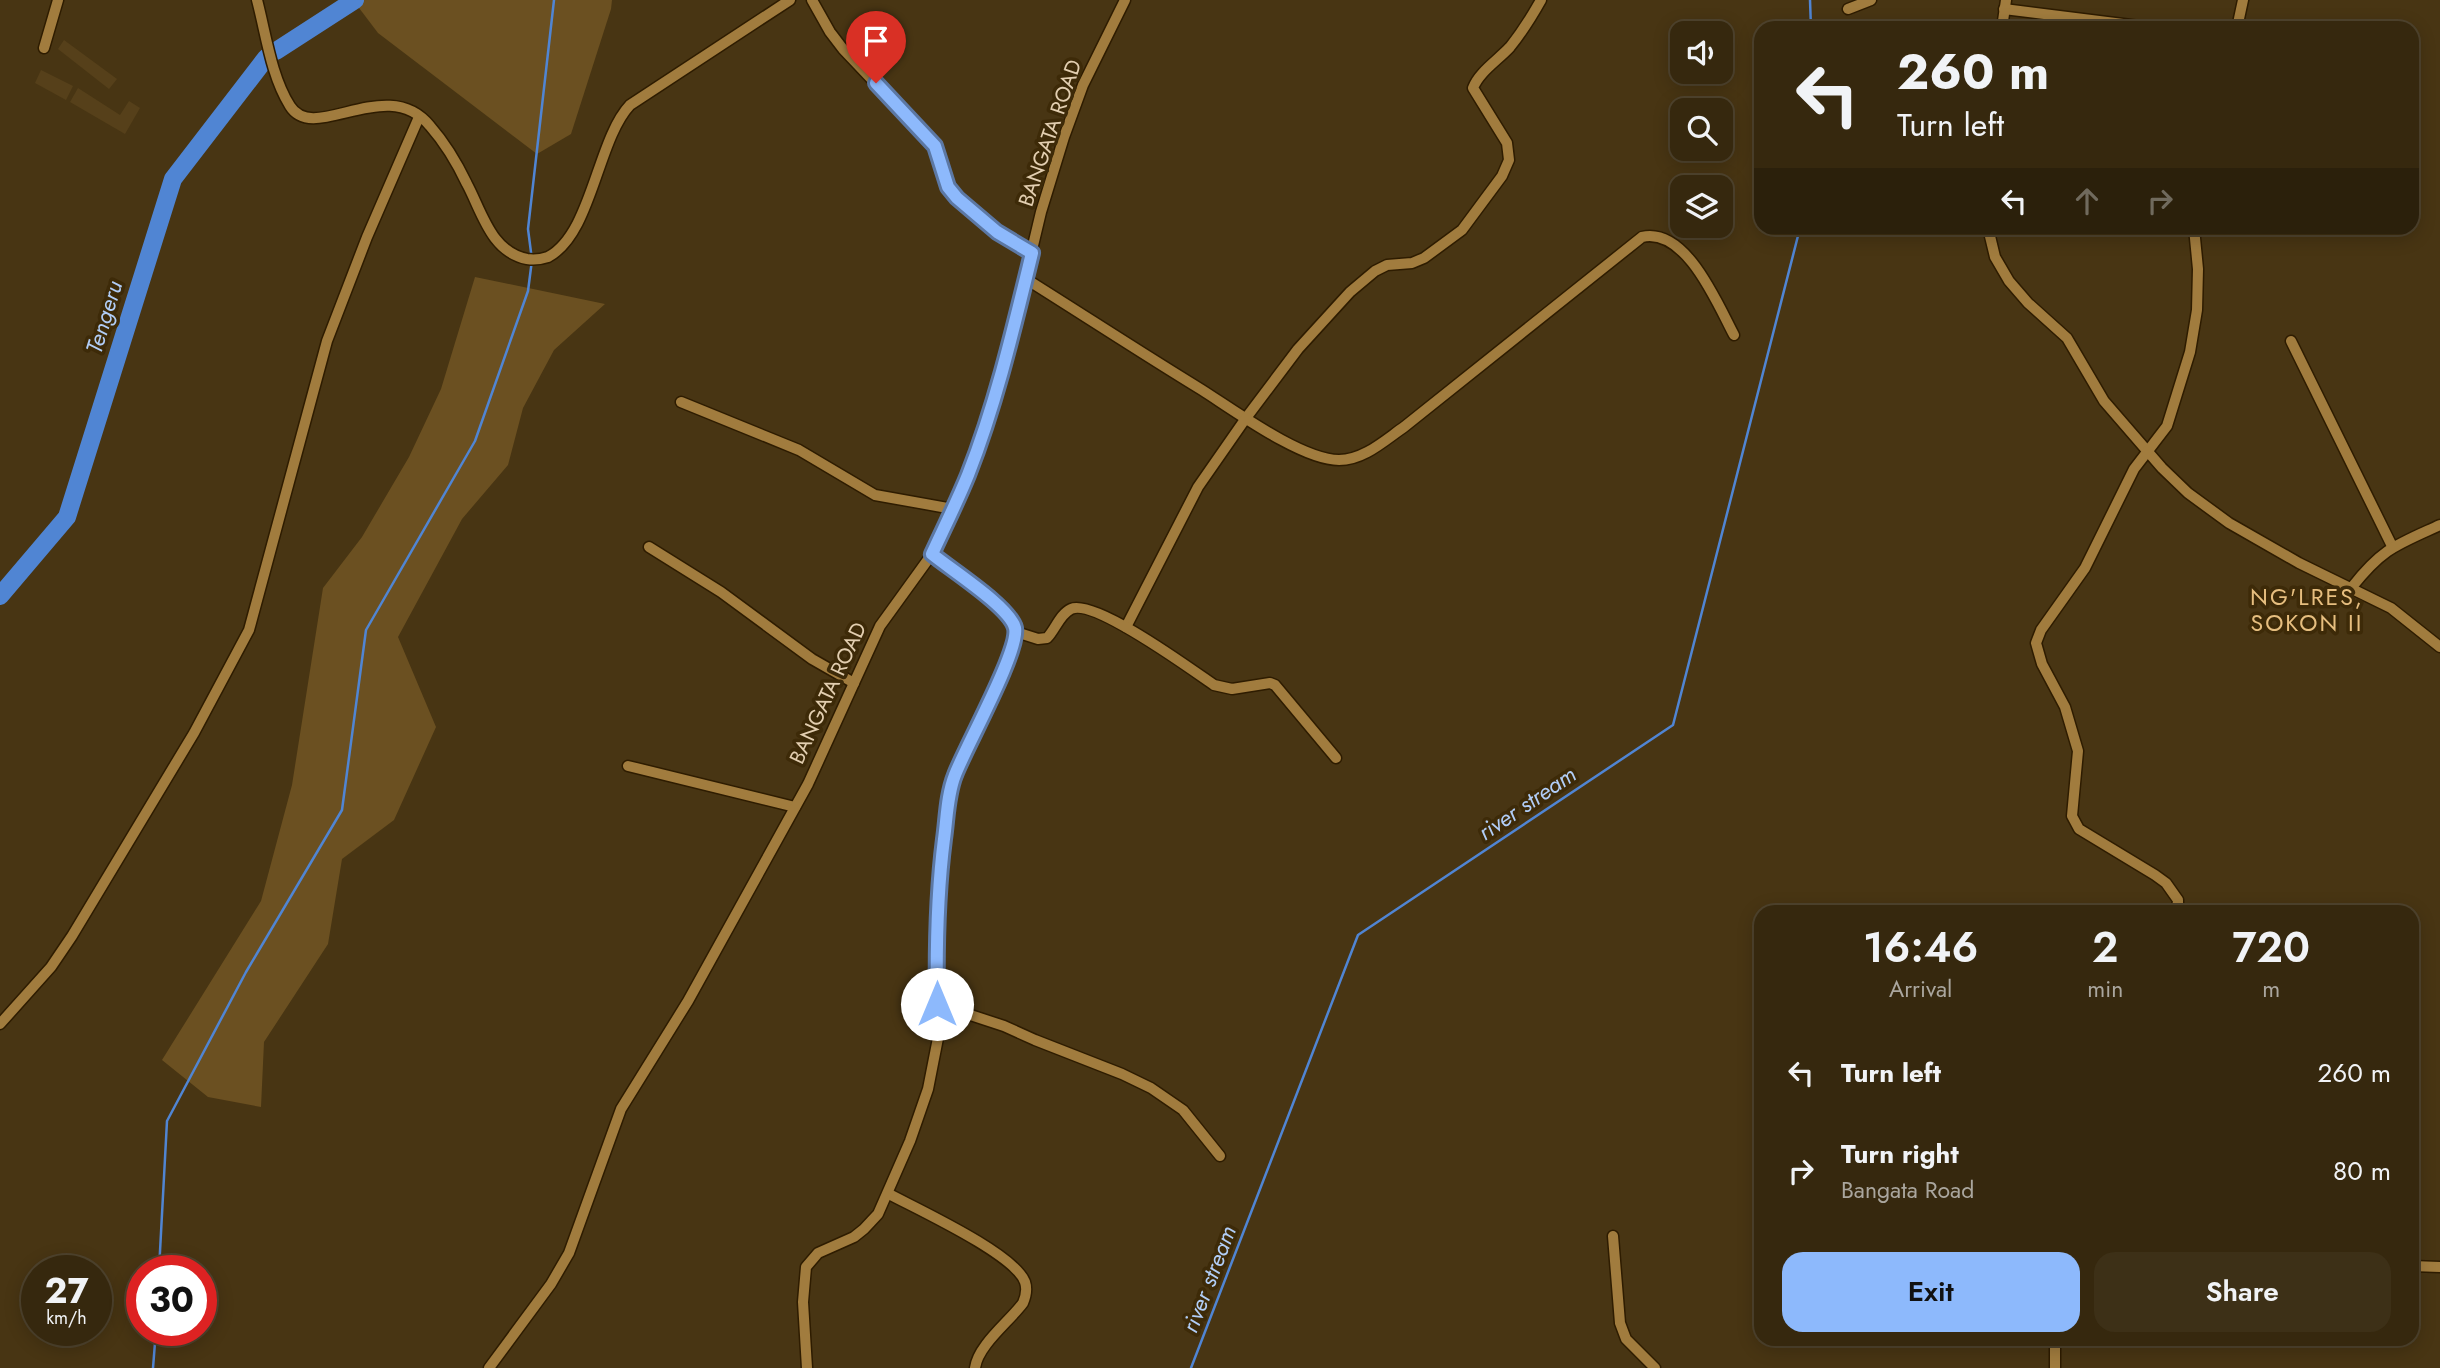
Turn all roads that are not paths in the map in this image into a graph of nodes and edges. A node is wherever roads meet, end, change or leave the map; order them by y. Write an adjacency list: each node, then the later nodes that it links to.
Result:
1 (58, 0): 13 (street)
2 (257, 0): 14 (street)
3 (790, 0): 14 (street)
4 (812, 0): 17 (street)
5 (1125, 0): 17 (street, BANGATA ROAD)
6 (1541, 0): 22 (street)
7 (1871, 0): 10 (street)
8 (2243, 0): 12 (street)
9 (2005, 5): 11 (street)
10 (1848, 9)
11 (2109, 21)
12 (2238, 21)
13 (44, 48)
14 (419, 117): 39 (street)
15 (1990, 235): 23 (street)
16 (2195, 235): 23 (street)
17 (1032, 253): 18 (street, BANGATA ROAD)
18 (1026, 279): 22 (street); 24 (street, BANGATA ROAD)
19 (1734, 335): 22 (street)
20 (2291, 341): 26 (street)
21 (681, 402): 24 (street)
22 (1246, 418): 30 (street)
23 (2146, 452): 29 (street); 37 (street)
24 (953, 509): 28 (street, BANGATA ROAD)
25 (2440, 526): 26 (street)
26 (2392, 546): 29 (street)
27 (649, 547): 33 (street)
28 (932, 554): 31 (street); 33 (street, BANGATA ROAD)
29 (2352, 587): 32 (street)
30 (1126, 627): 31 (street); 34 (street)
31 (1016, 632): 38 (street)
32 (2440, 647)
33 (854, 683): 36 (street, BANGATA ROAD)
34 (1336, 758)
35 (628, 766): 36 (street)
36 (795, 807): 46 (street, BANGATA ROAD)
37 (2176, 905)
38 (937, 1004): 40 (street); 41 (street)
39 (0, 1024)
40 (1220, 1156)
41 (888, 1194): 47 (street); 48 (street)
42 (1613, 1236): 49 (street)
43 (2419, 1266): 44 (street)
44 (2440, 1267)
45 (2055, 1346): 50 (street)
46 (489, 1368)
47 (807, 1368)
48 (975, 1368)
49 (1655, 1368)
50 (2055, 1368)

